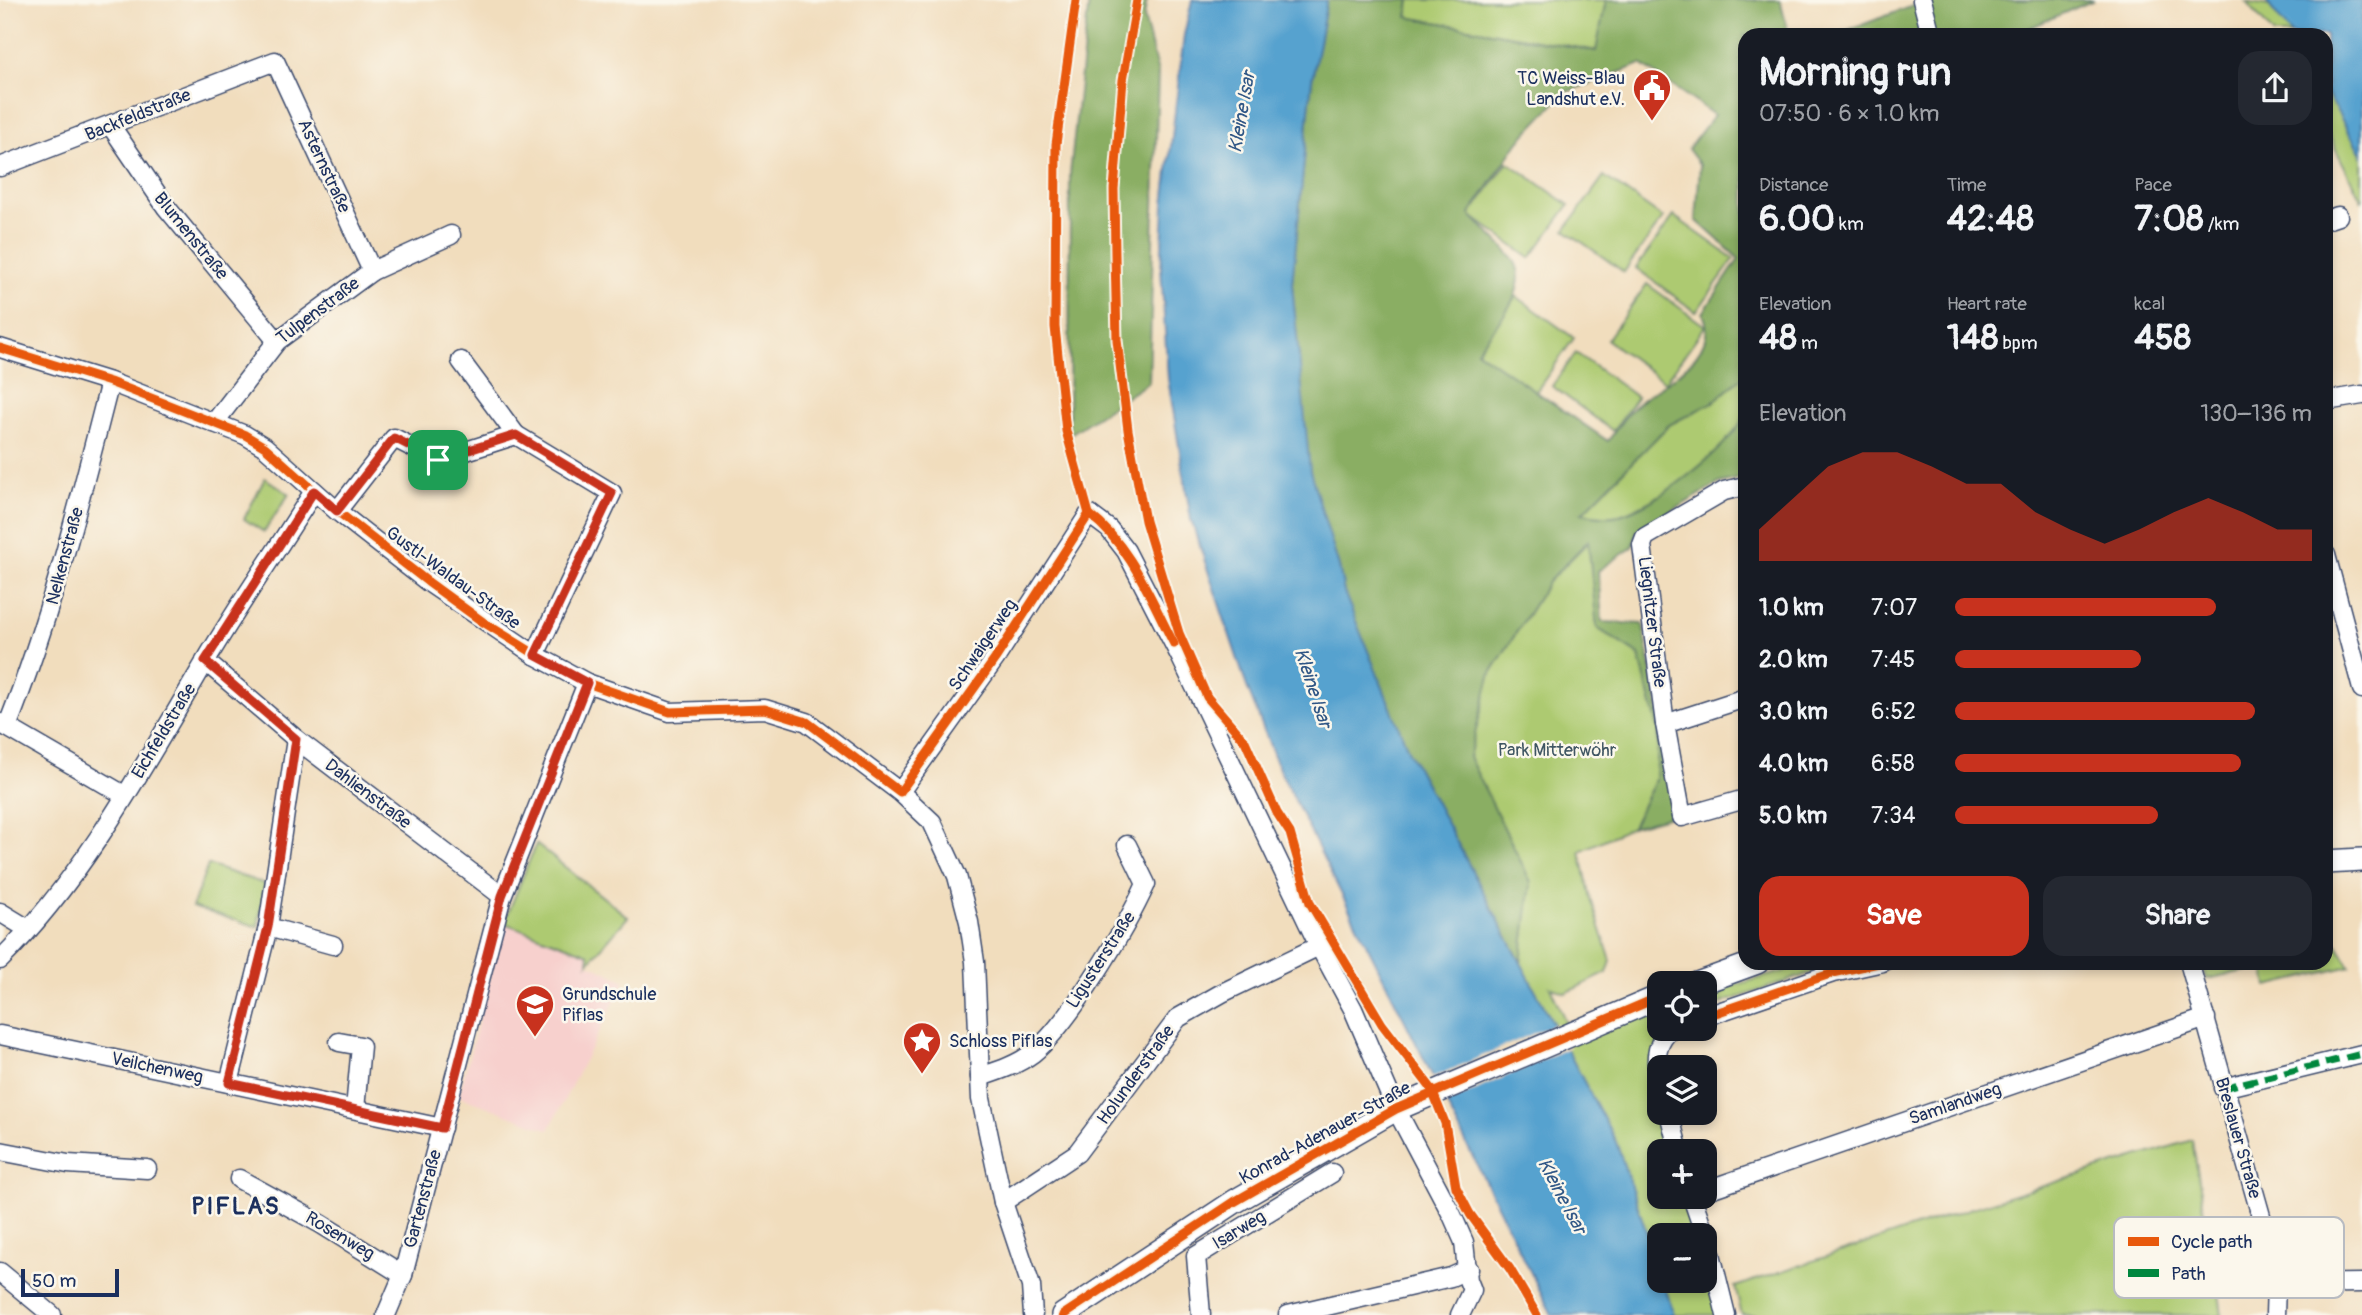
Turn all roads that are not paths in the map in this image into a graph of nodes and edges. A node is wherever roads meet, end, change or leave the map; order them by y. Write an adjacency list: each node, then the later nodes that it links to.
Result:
1 (1922, 0): 2 (street)
2 (1929, 28)
3 (275, 61): 4 (street, Backfeldstraße); 7 (street, Asternstraße)
4 (111, 126): 5 (street, Backfeldstraße); 8 (street, Blumenstraße)
5 (0, 167)
6 (451, 235): 7 (street, Tulpenstraße)
7 (372, 271): 8 (street, Tulpenstraße)
8 (277, 341): 14 (street, Tulpenstraße)
9 (0, 348): 11 (street, Gustl-Waldau-Straße)
10 (461, 361): 15 (street)
11 (110, 382): 14 (street, Gustl-Waldau-Straße); 26 (street, Nelkenstraße)
12 (2362, 395): 13 (street)
13 (2333, 400)
14 (214, 423): 17 (street, Gustl-Waldau-Straße)
15 (516, 435): 18 (street); 20 (street)
16 (1738, 488): 25 (street, Liegnitzer Straße)
17 (314, 491): 18 (street, Gustl-Waldau-Straße); 21 (street, Eichfeldstraße)
18 (337, 511): 20 (street, Gustl-Waldau-Straße)
19 (2333, 581): 23 (street)
20 (535, 655): 22 (street, Gustl-Waldau-Straße)
21 (205, 661): 27 (street, Dahlienstraße); 29 (street, Eichfeldstraße)
22 (587, 683): 28 (street, Gustl-Waldau-Straße); 34 (street, Gartenstraße)
23 (2362, 689)
24 (1738, 700): 25 (street)
25 (1665, 723): 30 (street, Liegnitzer Straße)
26 (4, 725): 29 (street)
27 (296, 739): 34 (street, Dahlienstraße); 36 (street)
28 (900, 792): 39 (street, Schwaigerweg); 51 (street, Gustl-Waldau-Straße)
29 (124, 794): 37 (street, Eichfeldstraße)
30 (1738, 801)
31 (1127, 845): 51 (street, Ligusterstraße)
32 (2362, 860): 33 (main road)
33 (2333, 862)
34 (502, 896): 56 (street, Gartenstraße)
35 (0, 912): 37 (street)
36 (268, 927): 38 (street); 52 (street)
37 (27, 929): 40 (street, Eichfeldstraße)
38 (333, 945)
39 (1319, 946): 54 (street); 62 (street, Holunderstraße)
40 (0, 960)
41 (1738, 969): 44 (main road)
42 (1847, 970): 46 (street)
43 (2191, 970): 47 (street, Breslauer Straße)
44 (1717, 977)
45 (1647, 1002): 54 (main road, Konrad-Adenauer-Straße)
46 (1717, 1013)
47 (2206, 1018): 53 (street, Breslauer Straße); 61 (street, Samlandweg)
48 (0, 1035): 52 (street, Veilchenweg)
49 (339, 1042): 55 (street)
50 (2362, 1054): 53 (street)
51 (980, 1077): 62 (street, Gustl-Waldau-Straße)
52 (229, 1083): 55 (street, Veilchenweg)
53 (2223, 1088): 64 (street, Breslauer Straße)
54 (1402, 1106): 65 (street); 73 (main road, Konrad-Adenauer-Straße)
55 (355, 1109): 56 (street, Veilchenweg)
56 (442, 1128): 67 (street, Gartenstraße)
57 (0, 1151): 58 (street)
58 (146, 1169)
59 (1332, 1173): 74 (street, Isarweg)
60 (239, 1179): 67 (street, Rosenweg)
61 (1717, 1187)
62 (1003, 1202): 72 (street, Gustl-Waldau-Straße)
63 (1696, 1209): 77 (street)
64 (2261, 1217)
65 (1469, 1269): 75 (street); 76 (street)
66 (0, 1272): 70 (street)
67 (403, 1275): 71 (street, Gartenstraße)
68 (2344, 1283): 69 (street)
69 (2362, 1283)
70 (52, 1315)
71 (386, 1315)
72 (1033, 1315)
73 (1062, 1315)
74 (1200, 1315)
75 (1288, 1315)
76 (1460, 1315)
77 (1726, 1315)

